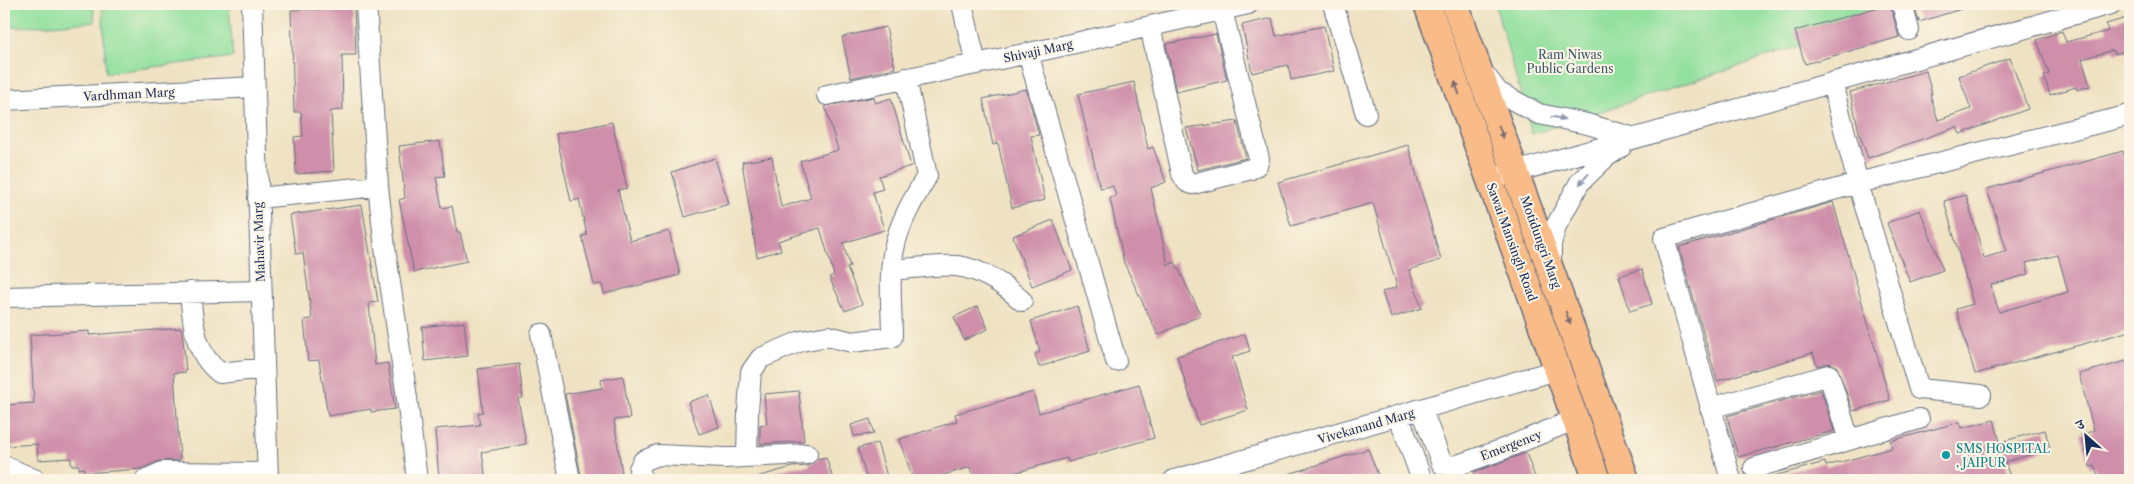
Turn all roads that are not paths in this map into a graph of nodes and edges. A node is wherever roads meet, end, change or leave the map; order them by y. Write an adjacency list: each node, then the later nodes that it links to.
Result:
1 (252, 4): 18 (street, Mahavir Marg)
2 (366, 4): 27 (street)
3 (962, 4): 14 (street)
4 (1248, 4): 10 (street, Shivaji Marg)
5 (1334, 4): 21 (street)
6 (1427, 4): 25 (main road, Sawai Mansingh Road, one-way to 6)
7 (1455, 4): 15 (main road, Motidungri Marg)
8 (1902, 4): 12 (street)
9 (2110, 4): 17 (street)
10 (1222, 10): 11 (street, Shivaji Marg); 11 (street)
11 (1150, 26): 13 (street, Shivaji Marg)
12 (1908, 30)
13 (1028, 53): 14 (street, Shivaji Marg); 36 (street)
14 (976, 64): 16 (street, Shivaji Marg)
15 (1477, 64): 23 (street, one-way to 23); 24 (main road, Motidungri Marg, one-way to 24)
16 (906, 78): 19 (street, Shivaji Marg); 29 (street)
17 (1832, 83): 23 (street); 26 (street)
18 (254, 87): 20 (street, Vardhman Marg); 28 (street, Mahavir Marg)
19 (826, 95)
20 (4, 100)
21 (1366, 114)
22 (2130, 114): 26 (street)
23 (1635, 138): 24 (street); 30 (street, one-way to 30)
24 (1516, 171): 25 (street); 30 (main road, Motidungri Marg)
25 (1490, 179): 38 (main road, Sawai Mansingh Road)
26 (1858, 183): 39 (street); 40 (street)
27 (378, 186): 28 (street); 52 (street)
28 (258, 198): 31 (street, Mahavir Marg)
29 (891, 270): 34 (street); 46 (street)
30 (1551, 270): 59 (main road, Motidungri Marg, one-way to 59)
31 (261, 291): 32 (street); 37 (street, Mahavir Marg)
32 (190, 292): 33 (street); 37 (street)
33 (4, 296)
34 (1022, 300)
35 (541, 334): 53 (street)
36 (1116, 361)
37 (264, 368): 49 (street, Mahavir Marg)
38 (1558, 370): 41 (street, Vivekanand Marg); 42 (main road, Sawai Mansingh Road)
39 (1981, 395)
40 (1710, 408): 44 (street); 60 (street)
41 (1413, 413): 42 (street, Emergency); 55 (street, Vivekanand Marg); 56 (street); 57 (street)
42 (1576, 419): 58 (main road, Sawai Mansingh Road)
43 (1919, 419): 44 (street)
44 (1849, 440): 48 (street)
45 (808, 454): 46 (street)
46 (747, 457): 54 (street)
47 (4, 466): 50 (street)
48 (1754, 468)
49 (268, 477): 51 (street)
50 (36, 480)
51 (145, 480)
52 (417, 480)
53 (570, 480)
54 (642, 480)
55 (1174, 480)
56 (1422, 480)
57 (1440, 480)
58 (1598, 480)
59 (1626, 480)
60 (1731, 480)

